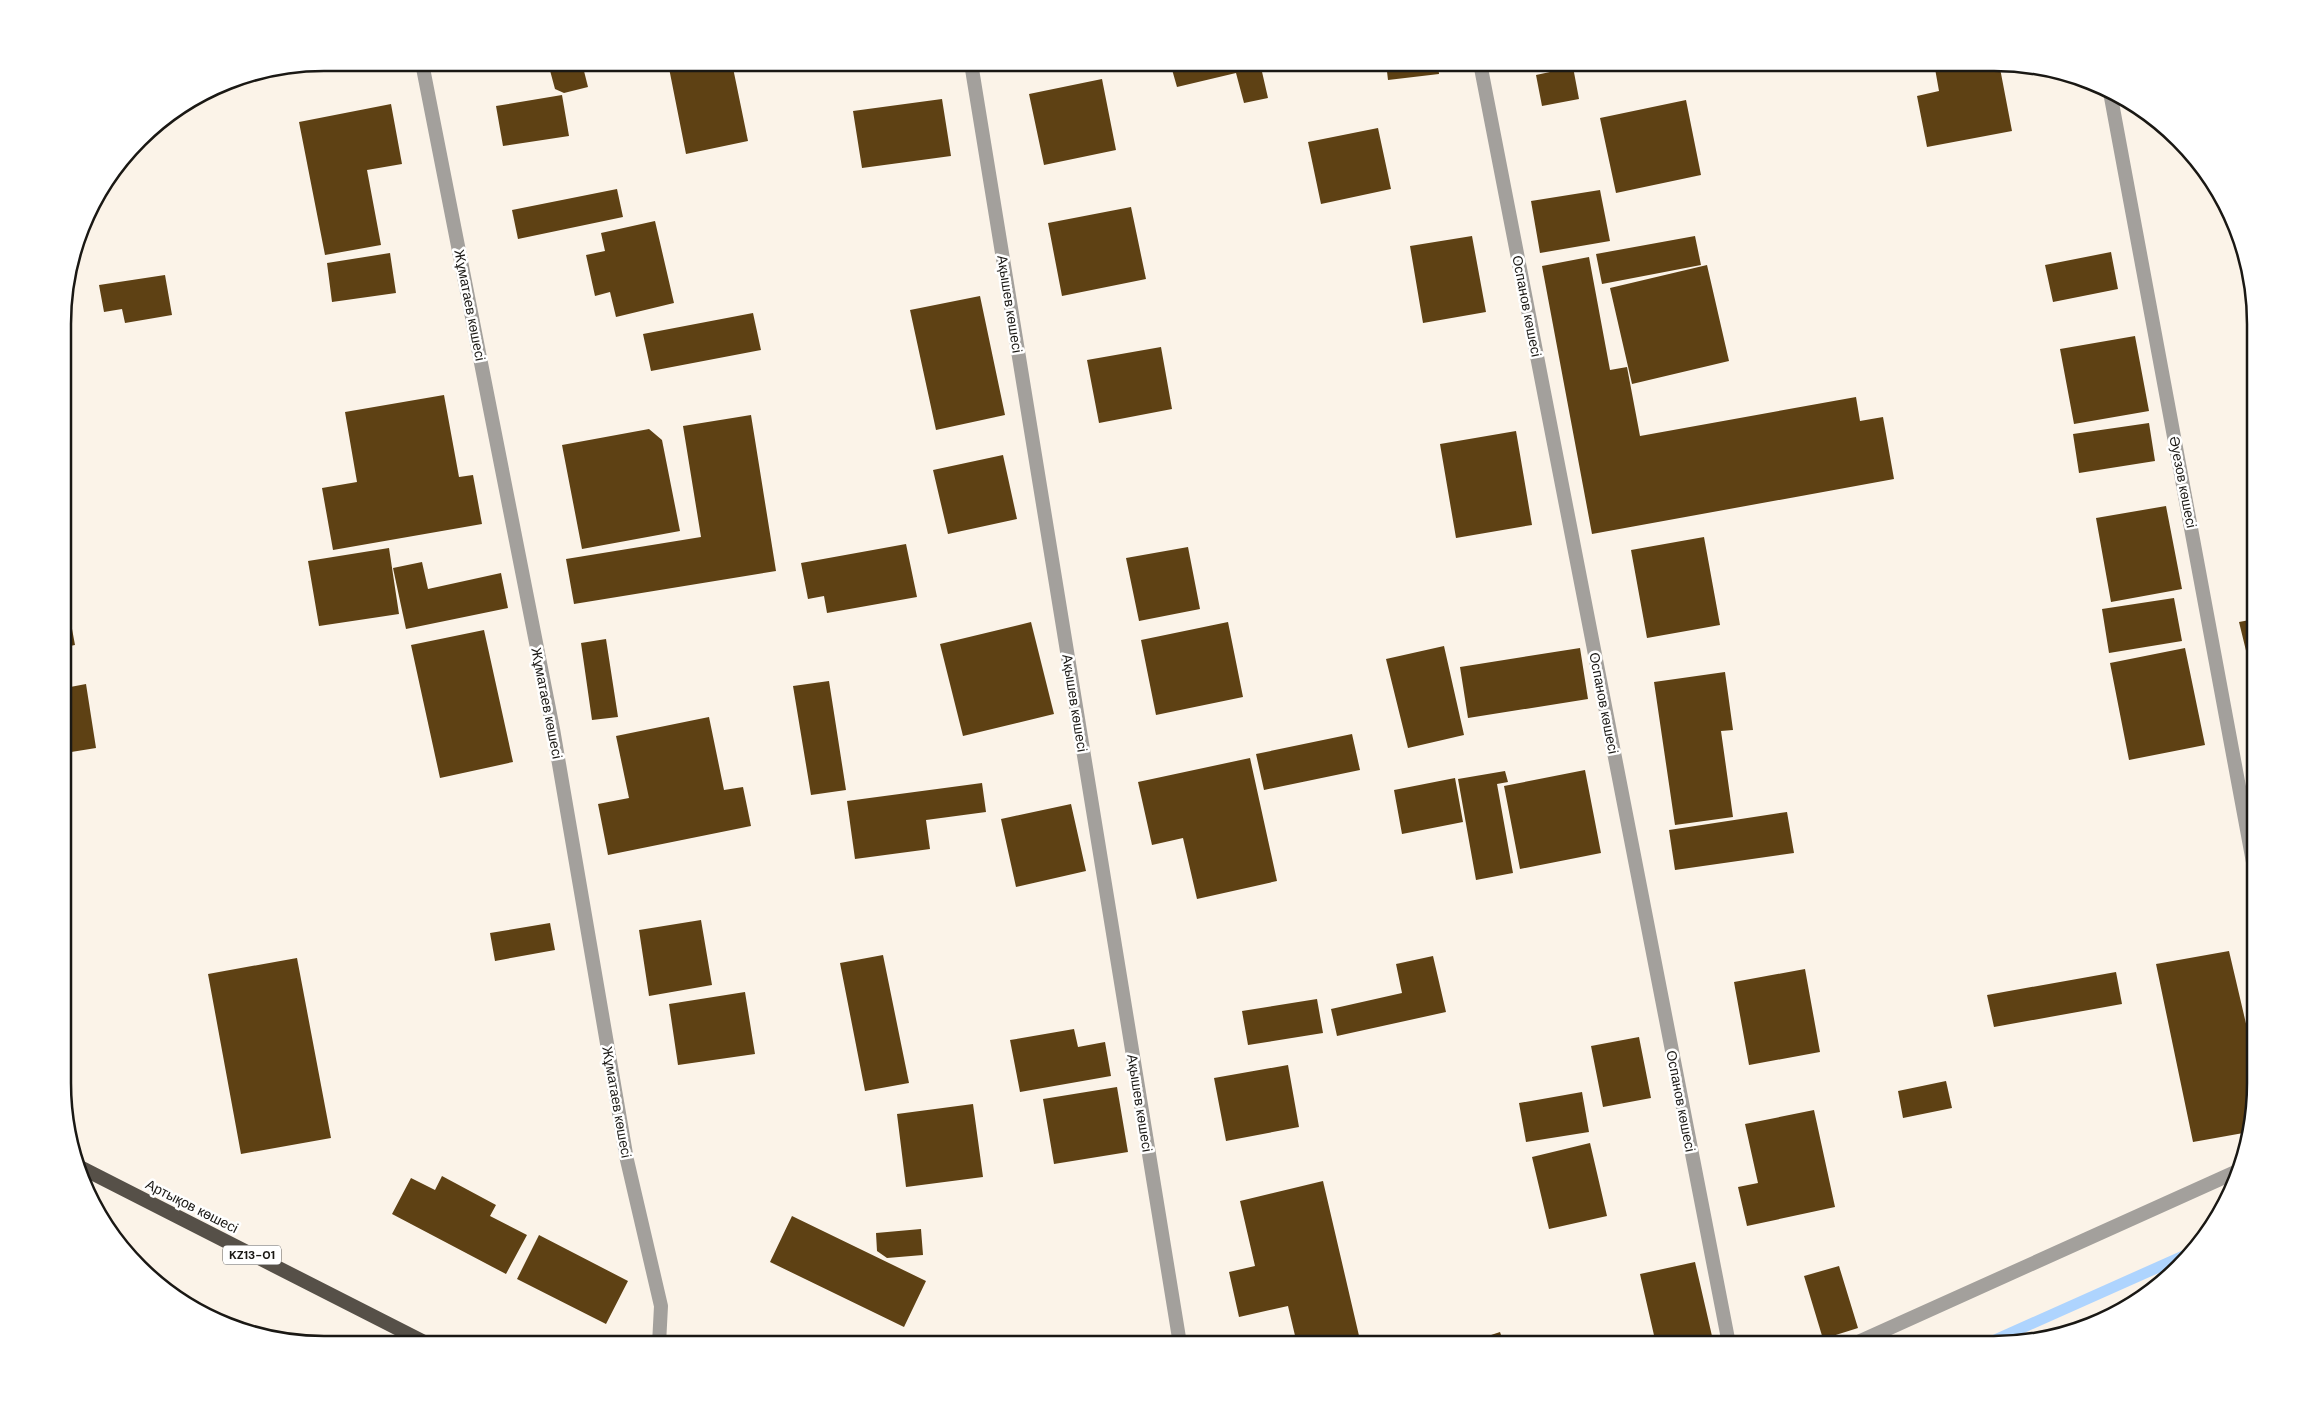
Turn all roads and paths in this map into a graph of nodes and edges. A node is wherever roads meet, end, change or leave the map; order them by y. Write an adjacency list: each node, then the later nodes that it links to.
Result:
1 (424, 71): 9 (street, Жұматаев көшесі)
2 (971, 71): 10 (street, Ақышев көшесі)
3 (1482, 71): 11 (street, Оспанов көшесі)
4 (2112, 100): 5 (street, Әуезов көшесі)
5 (2247, 830)
6 (88, 1171): 8 (highway, Артықов көшесі / KZ13-01)
7 (2229, 1175): 12 (street)
8 (412, 1336)
9 (659, 1336)
10 (1179, 1336)
11 (1727, 1336)
12 (1872, 1336)

